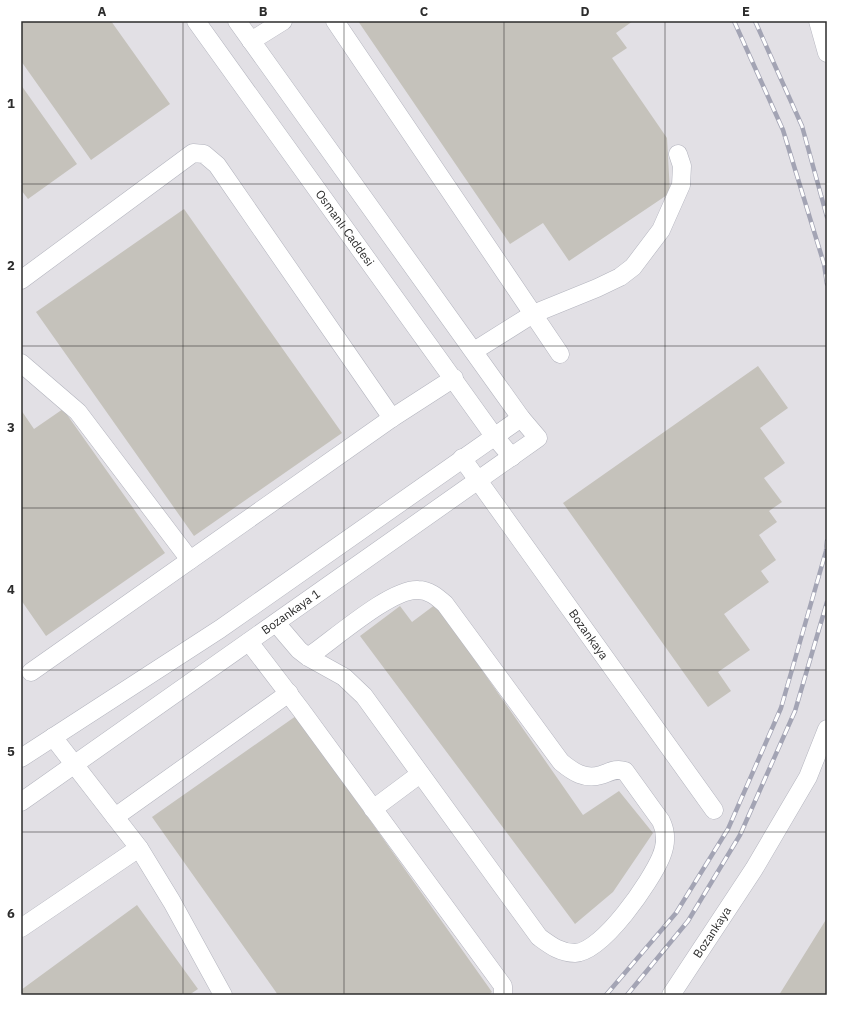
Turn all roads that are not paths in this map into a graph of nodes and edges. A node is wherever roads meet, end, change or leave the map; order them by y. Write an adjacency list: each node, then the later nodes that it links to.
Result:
1 (196, 21): 14 (street, Osmanlı Caddesi)
2 (237, 21): 6 (street)
3 (283, 21): 6 (street)
4 (335, 21): 10 (street)
5 (818, 21): 7 (street)
6 (251, 41): 11 (street)
7 (827, 53)
8 (678, 154): 10 (street)
9 (21, 280): 15 (street)
10 (533, 314): 11 (street); 12 (street)
11 (474, 351): 16 (street)
12 (560, 354)
13 (21, 363): 21 (street)
14 (454, 378): 15 (street); 17 (street, Osmanlı Caddesi)
15 (392, 418): 21 (street)
16 (520, 418): 17 (street); 18 (street, Bozankaya 1)
17 (494, 436): 18 (street, Osmanlı Caddesi); 19 (street)
18 (512, 457): 20 (street, Bozankaya 1)
19 (462, 458): 20 (street, Bozankaya); 28 (street)
20 (478, 482): 22 (street, Bozankaya 1); 34 (street, Bozankaya)
21 (190, 560): 25 (street)
22 (276, 623): 23 (street, Bozankaya 1); 24 (street)
23 (249, 642): 26 (street); 30 (street, Bozankaya 1)
24 (308, 657): 31 (street); 31 (street)
25 (31, 672)
26 (289, 693): 33 (street); 35 (street)
27 (827, 730): 40 (street, Bozankaya)
28 (53, 737): 29 (street); 30 (street)
29 (21, 758)
30 (74, 765): 32 (street, Bozankaya 1); 35 (street)
31 (420, 774): 33 (street)
32 (21, 802)
33 (373, 809): 39 (street)
34 (714, 810)
35 (115, 817): 36 (street)
36 (139, 848): 37 (street); 38 (street)
37 (21, 928)
38 (222, 995)
39 (502, 995)
40 (671, 995)

